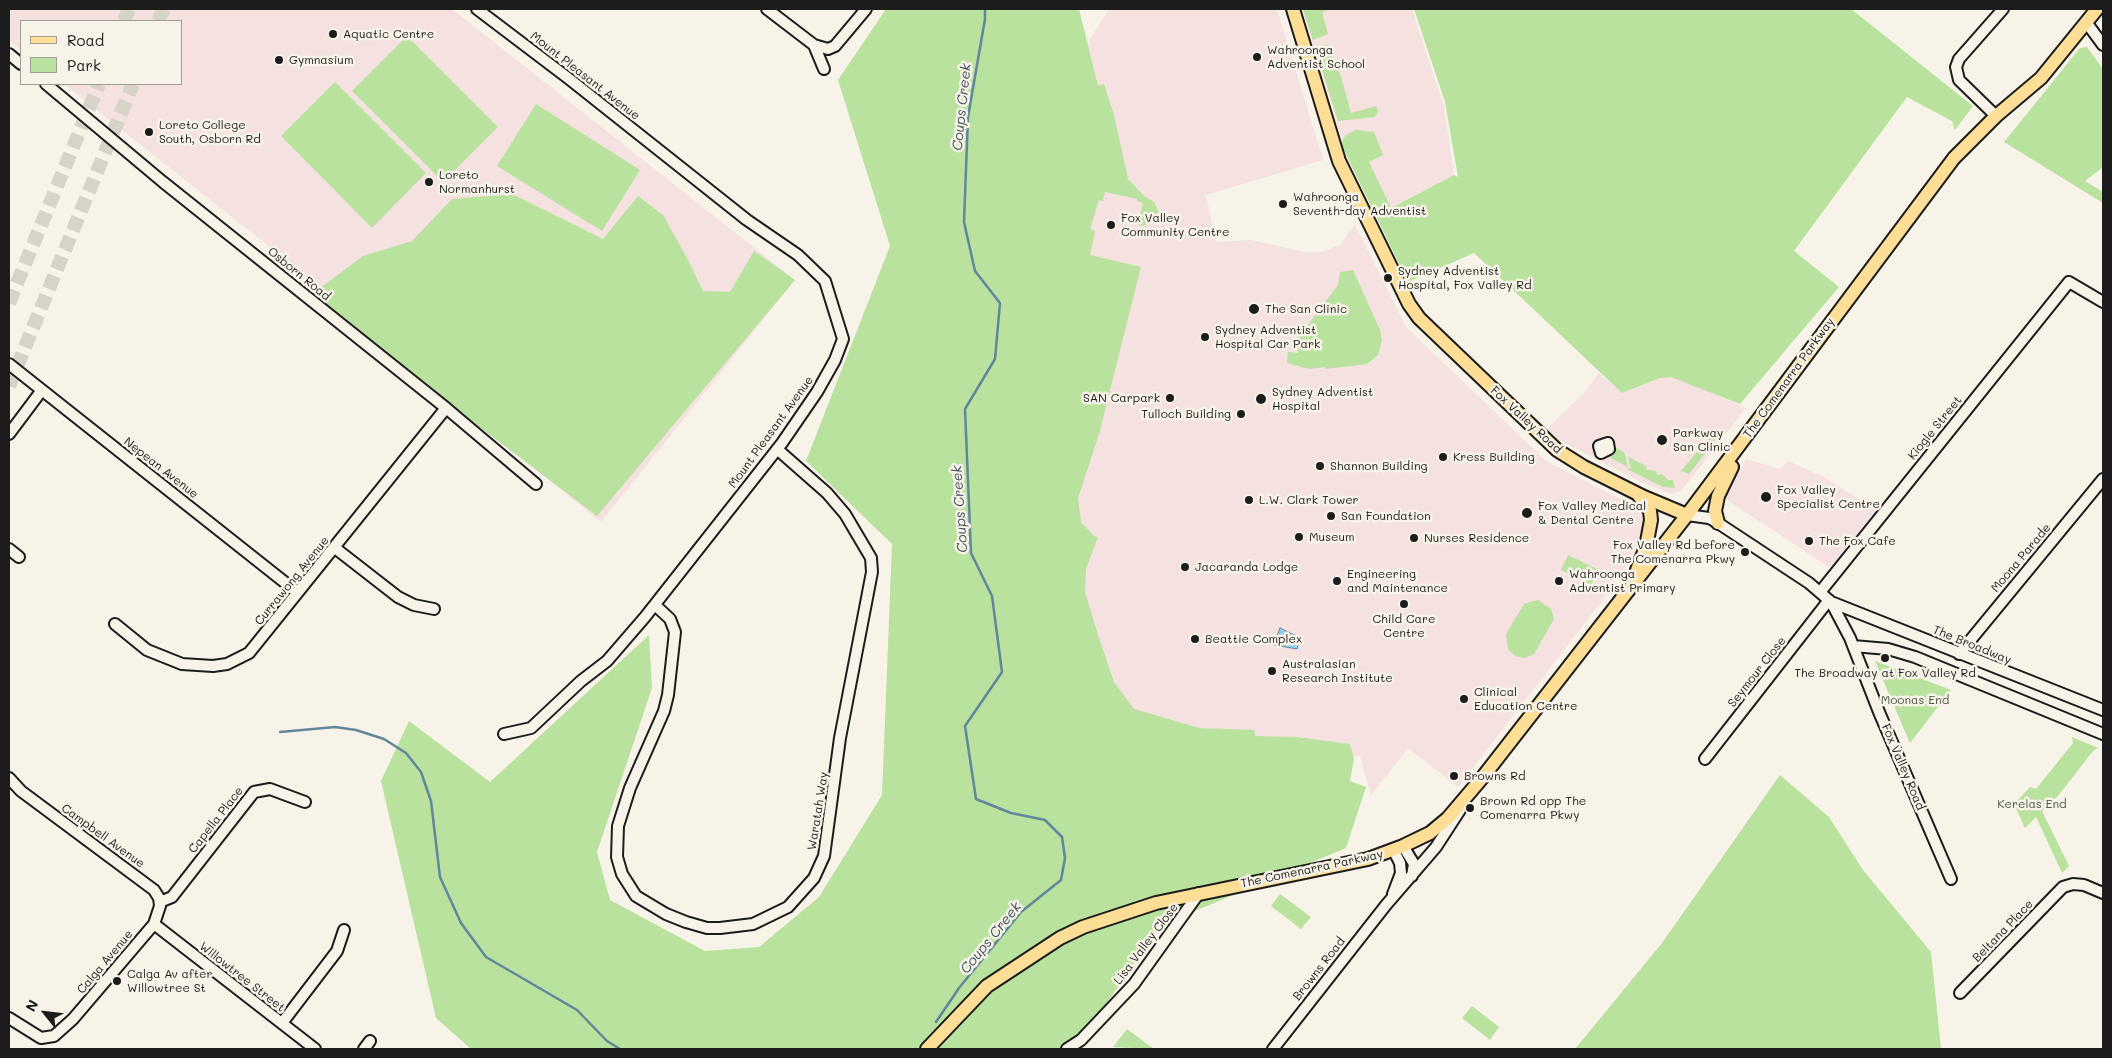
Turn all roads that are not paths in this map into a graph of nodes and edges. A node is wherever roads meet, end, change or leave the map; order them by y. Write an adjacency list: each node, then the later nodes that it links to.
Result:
1 (477, 9): 21 (street, Mount Pleasant Avenue)
2 (767, 9): 8 (street)
3 (866, 9): 8 (street)
4 (1293, 9): 24 (main road, Fox Valley Road)
5 (2003, 9): 14 (street)
6 (2097, 9): 7 (main road, The Comenarra Parkway)
7 (2086, 22): 9 (street); 14 (main road, The Comenarra Parkway)
8 (814, 45): 12 (street)
9 (2103, 45)
10 (9, 54): 11 (street)
11 (20, 63)
12 (824, 69)
13 (47, 85): 18 (street, Osborn Road)
14 (1996, 116): 19 (main road, The Comenarra Parkway)
15 (2103, 302): 32 (street, Kiogle Street)
16 (9, 364): 17 (street, Nepean Avenue)
17 (42, 390): 20 (street); 31 (street, Nepean Avenue)
18 (446, 408): 23 (street, Osborn Road); 27 (street, Currawong Avenue)
19 (1751, 430): 25 (main road, The Comenarra Parkway); 26 (main road)
20 (9, 434)
21 (777, 449): 34 (street, Mount Pleasant Avenue); 34 (street, Waratah Way)
22 (2103, 479): 38 (street, Moona Parade)
23 (536, 484)
24 (1638, 494): 25 (main road, Fox Valley Road); 30 (main road)
25 (1687, 515): 26 (street, Fox Valley Road); 30 (main road, The Comenarra Parkway)
26 (1718, 523): 32 (street, Fox Valley Road)
27 (335, 548): 31 (street, Currawong Avenue); 35 (street)
28 (9, 549): 29 (street)
29 (19, 557)
30 (1627, 591): 44 (main road, The Comenarra Parkway)
31 (297, 592): 36 (street, Currawong Avenue)
32 (1821, 592): 33 (street, Fox Valley Road)
33 (1830, 601): 37 (street, Fox Valley Road); 38 (street, The Broadway); 42 (street, Seymour Close)
34 (655, 605): 40 (street, Mount Pleasant Avenue)
35 (434, 609)
36 (115, 624)
37 (1854, 646): 41 (street); 48 (street, Fox Valley Road)
38 (1959, 654): 39 (street, The Broadway)
39 (2103, 710)
40 (504, 734)
41 (2103, 734)
42 (1706, 759)
43 (9, 778): 51 (street, Campbell Avenue)
44 (1473, 790): 46 (main road, The Comenarra Parkway); 47 (street, Browns Road)
45 (305, 802): 51 (street, Capella Place)
46 (1399, 849): 47 (street); 49 (main road, The Comenarra Parkway); 52 (street, Browns Road)
47 (1412, 877): 52 (street, Browns Road)
48 (1951, 880)
49 (1199, 893): 59 (main road, The Comenarra Parkway); 60 (street, Lisa Valley Close)
50 (2103, 893): 55 (street, Beltana Place)
51 (160, 902): 53 (street)
52 (1386, 905): 61 (street, Browns Road)
53 (154, 924): 56 (street, Calga Avenue); 57 (street, Willowtree Street)
54 (344, 930): 57 (street)
55 (1960, 993)
56 (9, 1018)
57 (282, 1024): 58 (street, Willowtree Street)
58 (315, 1049)
59 (927, 1049)
60 (1068, 1049)
61 (1273, 1049)

